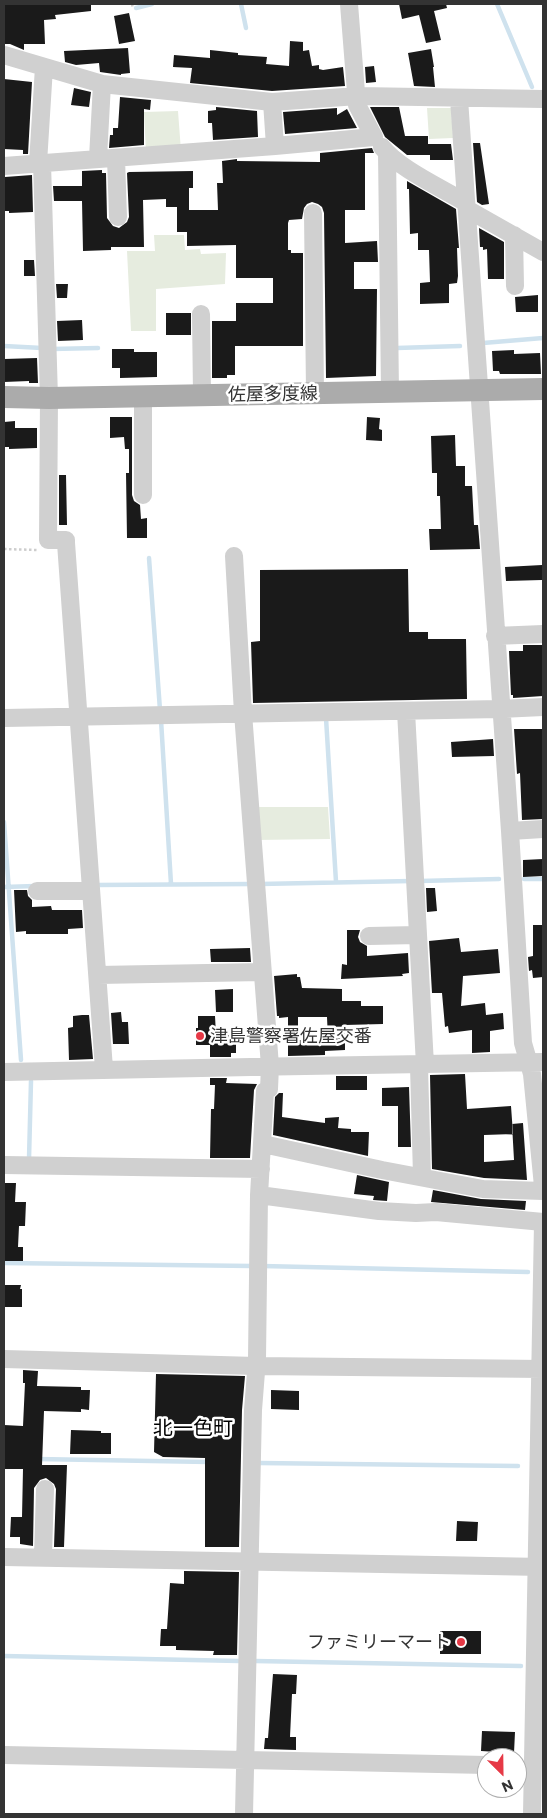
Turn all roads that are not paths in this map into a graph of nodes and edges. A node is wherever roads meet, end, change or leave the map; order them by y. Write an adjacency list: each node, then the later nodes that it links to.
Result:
1 (350, 4): 5 (street)
2 (4, 55): 3 (street)
3 (44, 67): 4 (street); 14 (street)
4 (102, 84): 8 (street); 12 (street)
5 (358, 96): 6 (street); 8 (street); 9 (street)
6 (459, 99): 7 (street); 16 (street)
7 (543, 99)
8 (272, 102): 10 (street)
9 (374, 137): 10 (street); 11 (street)
10 (275, 146): 13 (street)
11 (387, 153): 16 (street); 25 (street)
12 (98, 158): 13 (street); 14 (street)
13 (116, 158): 18 (street)
14 (40, 163): 15 (street); 30 (street)
15 (4, 166)
16 (466, 206): 19 (street); 24 (street)
17 (313, 213): 26 (street)
18 (118, 217)
19 (514, 235): 20 (street); 21 (street)
20 (543, 252)
21 (515, 286)
22 (201, 314): 27 (street)
23 (543, 389): 24 (main road, 佐屋多度線)
24 (479, 390): 25 (main road, 佐屋多度線); 34 (street)
25 (390, 392): 26 (main road, 佐屋多度線)
26 (315, 393): 27 (main road, 佐屋多度線)
27 (202, 395): 28 (main road, 佐屋多度線)
28 (143, 396): 30 (main road, 佐屋多度線); 31 (street)
29 (4, 397): 30 (main road, 佐屋多度線)
30 (50, 398): 39 (street)
31 (143, 495)
32 (234, 556): 38 (street)
33 (543, 634): 34 (street)
34 (496, 636): 36 (street)
35 (543, 707): 36 (street)
36 (500, 709): 37 (street); 42 (street)
37 (406, 711): 38 (street); 45 (street)
38 (244, 713): 39 (street); 47 (street)
39 (79, 716): 40 (street); 44 (street)
40 (4, 718)
41 (543, 829): 42 (street)
42 (510, 831): 49 (street)
43 (37, 891): 44 (street)
44 (90, 891): 48 (street)
45 (418, 935): 46 (street); 51 (street)
46 (369, 936)
47 (262, 972): 48 (street); 50 (street)
48 (98, 976): 52 (street)
49 (536, 1063): 51 (street); 58 (street)
50 (270, 1066): 51 (street); 52 (street); 54 (street)
51 (422, 1066): 57 (street)
52 (104, 1069): 53 (street)
53 (4, 1072)
54 (262, 1144): 56 (street); 57 (street)
55 (4, 1165): 56 (street)
56 (261, 1169): 60 (street)
57 (422, 1176): 59 (street)
58 (543, 1186)
59 (543, 1191)
60 (259, 1194): 61 (street); 63 (street)
61 (543, 1223): 64 (street)
62 (4, 1359): 63 (street)
63 (256, 1366): 64 (street); 69 (street)
64 (542, 1369): 65 (street)
65 (541, 1468): 70 (street)
66 (45, 1489): 67 (street)
67 (43, 1556): 68 (street); 69 (street)
68 (4, 1557)
69 (250, 1562): 70 (street); 72 (street)
70 (540, 1567): 74 (street)
71 (4, 1755): 72 (street)
72 (245, 1761): 73 (street); 75 (street)
73 (477, 1765)
74 (531, 1765): 76 (street)
75 (244, 1814)
76 (532, 1814)

